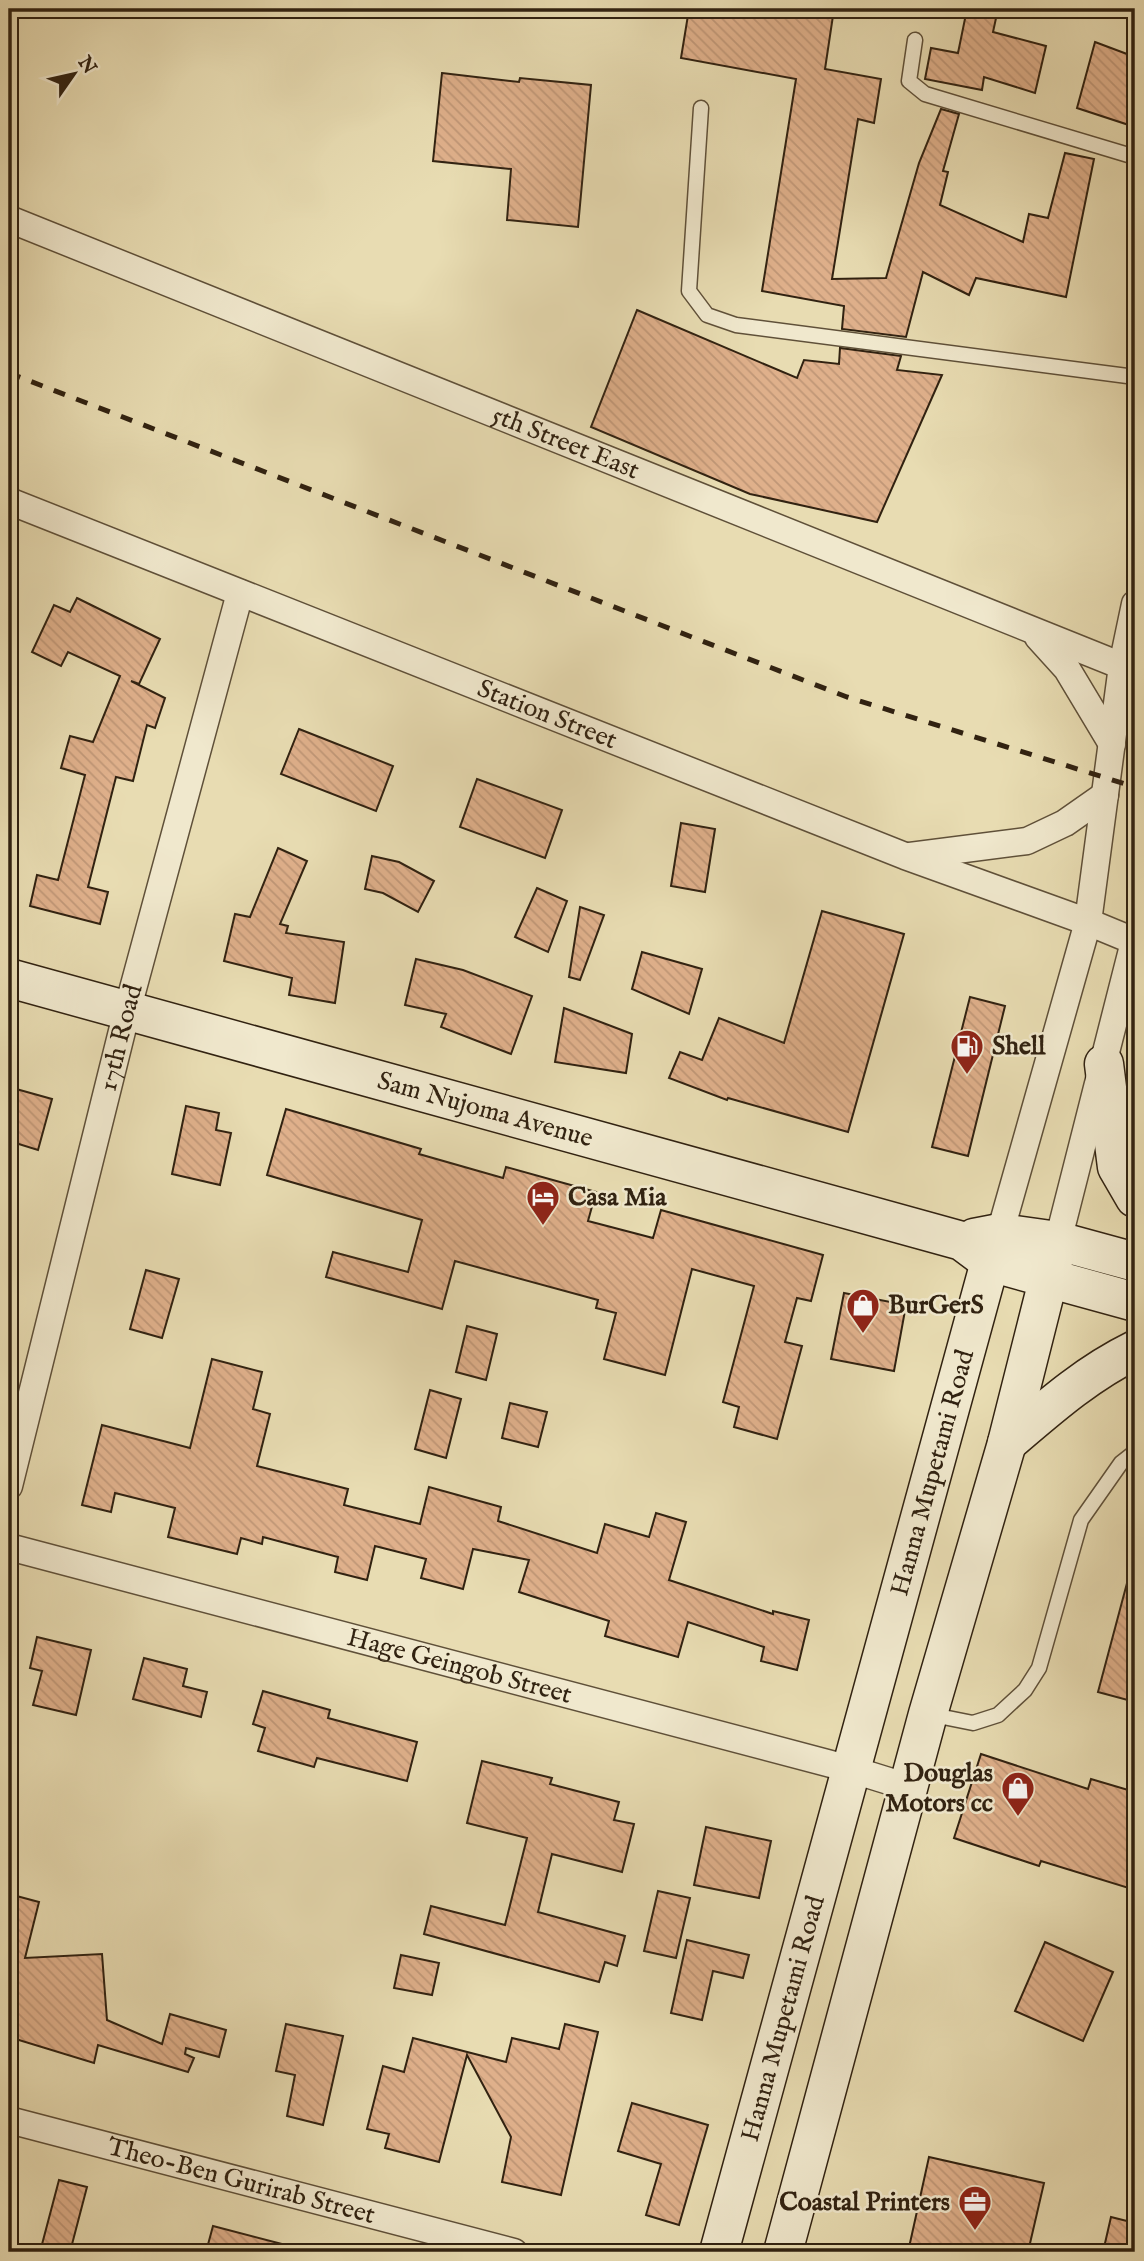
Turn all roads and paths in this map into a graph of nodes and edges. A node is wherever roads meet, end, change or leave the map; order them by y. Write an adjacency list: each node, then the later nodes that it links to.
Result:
1 (915, 40): 3 (lane)
2 (701, 108): 5 (lane)
3 (1135, 157)
4 (9, 219): 9 (street, 5th Street East)
5 (1135, 377)
6 (9, 501): 7 (street, Station Street)
7 (240, 593): 13 (street, Station Street); 17 (street, 17th Road)
8 (1135, 604): 10 (street, Hanna Mupetami Road)
9 (1032, 631): 10 (street, 5th Street East); 11 (street)
10 (1128, 668): 11 (street, Hanna Mupetami Road)
11 (1112, 744): 12 (street, Hanna Mupetami Road)
12 (1105, 795): 13 (street); 14 (street, Hanna Mupetami Road)
13 (905, 856): 14 (street, Station Street)
14 (1087, 922): 15 (street, Station Street); 21 (street, Hanna Mupetami Road)
15 (1135, 939): 18 (street)
16 (9, 978): 17 (main road, Sam Nujoma Avenue)
17 (127, 1011): 21 (main road, Sam Nujoma Avenue); 28 (street, 17th Road)
18 (1104, 1064): 19 (main road); 20 (street)
19 (1135, 1198)
20 (1058, 1241): 21 (main road, Sam Nujoma Avenue); 22 (main road, Sam Nujoma Avenue); 23 (main road)
21 (984, 1245): 23 (main road, Sam Nujoma Avenue); 31 (main road, Hanna Mupetami Road)
22 (1135, 1262)
23 (1050, 1278): 24 (main road, Sam Nujoma Avenue); 26 (main road)
24 (1135, 1302)
25 (1135, 1350): 26 (main road)
26 (1007, 1443): 30 (main road)
27 (1135, 1452): 30 (lane)
28 (9, 1486)
29 (9, 1547): 31 (street, Hage Geingob Street)
30 (928, 1714): 32 (main road)
31 (850, 1769): 32 (street, Hage Geingob Street); 35 (main road, Hanna Mupetami Road)
32 (908, 1787): 36 (main road)
33 (9, 2120): 34 (street, Theo-Ben Gurirab Street)
34 (514, 2252)
35 (719, 2252)
36 (783, 2252)

